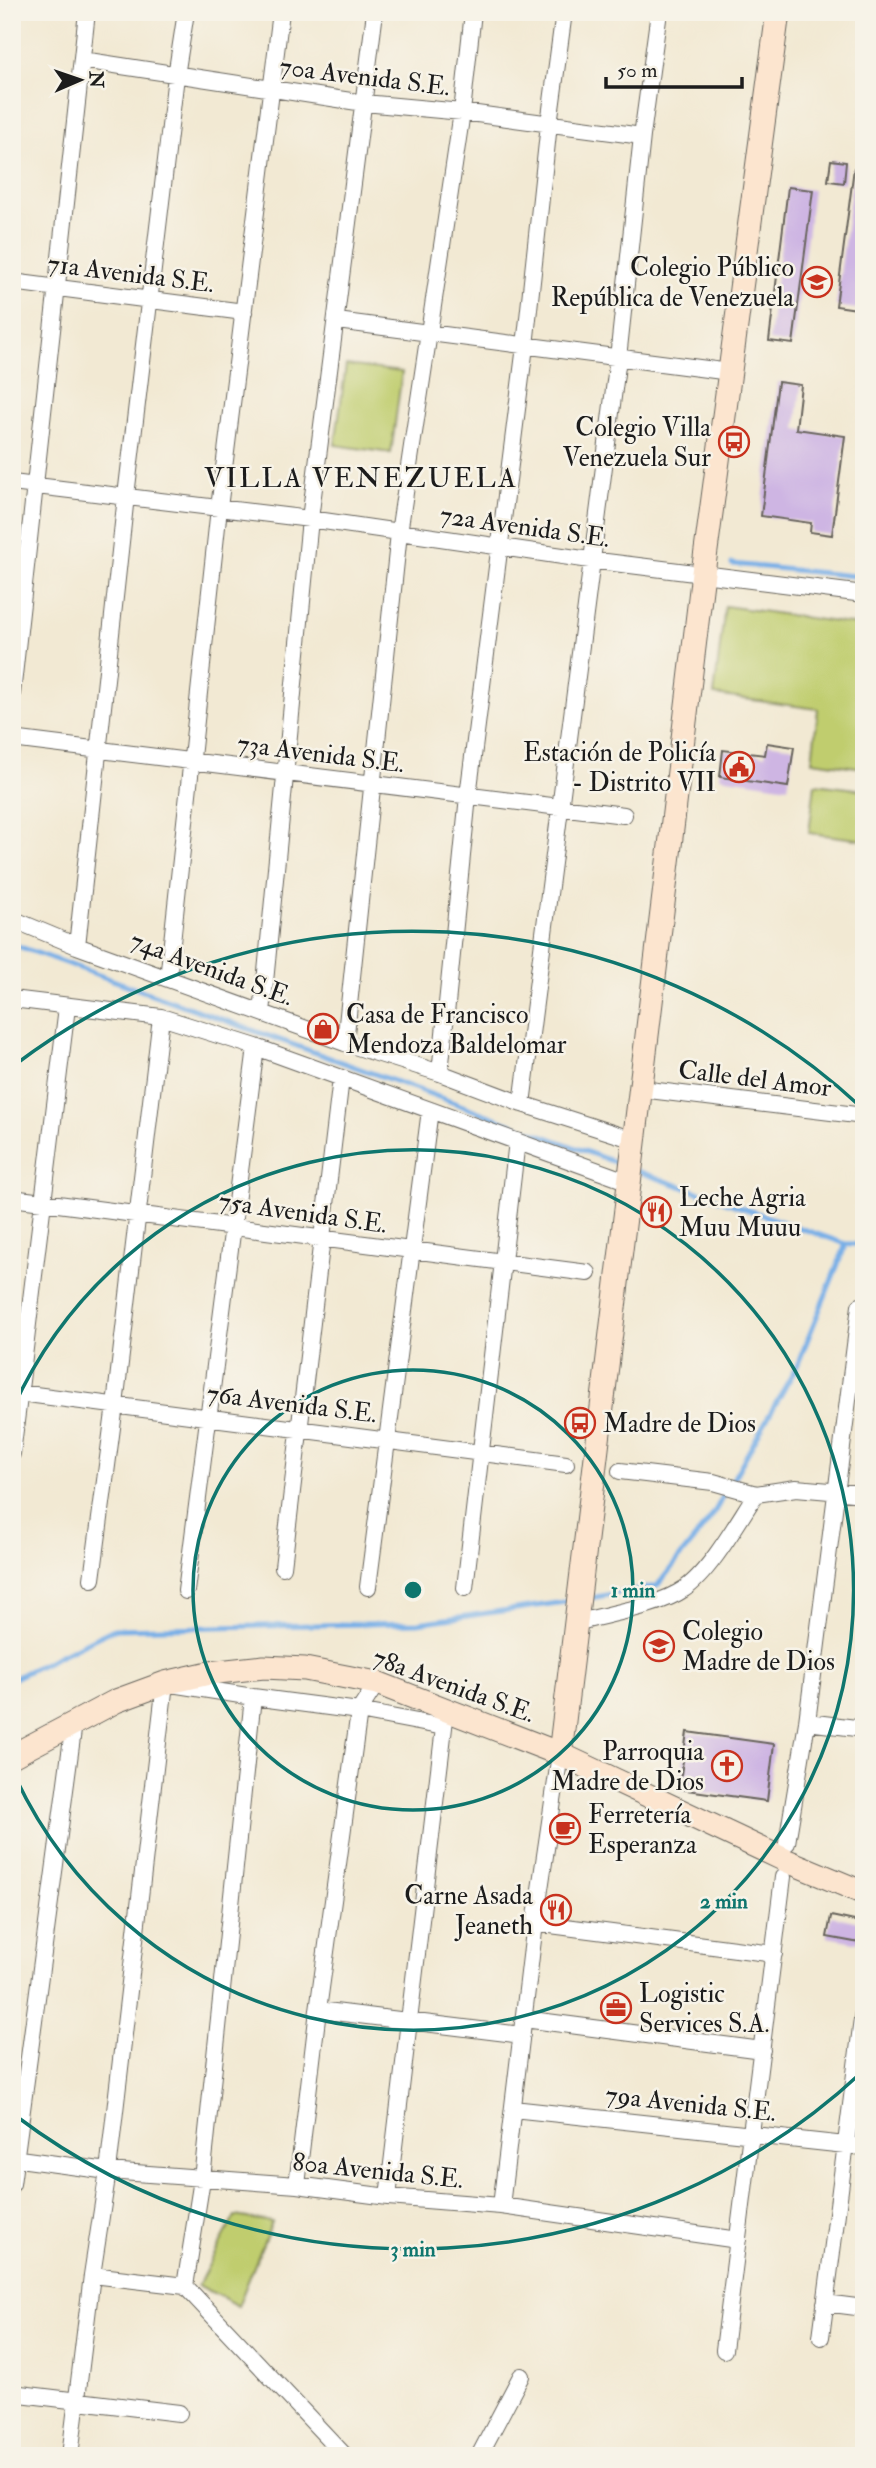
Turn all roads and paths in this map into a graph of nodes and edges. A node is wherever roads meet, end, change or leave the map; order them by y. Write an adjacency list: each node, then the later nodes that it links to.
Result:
1 (88, 12): 9 (street)
2 (186, 12): 10 (street)
3 (281, 12): 11 (street)
4 (374, 12): 12 (street)
5 (473, 12): 13 (street)
6 (564, 12): 14 (street)
7 (659, 12): 15 (street)
8 (778, 12): 24 (street)
9 (82, 61): 10 (street, 70a Avenida S.E.); 17 (street)
10 (176, 76): 11 (street, 70a Avenida S.E.); 18 (street)
11 (271, 89): 12 (street, 70a Avenida S.E.); 19 (street)
12 (364, 103): 13 (street, 70a Avenida S.E.); 20 (street)
13 (462, 112): 14 (street, 70a Avenida S.E.); 21 (street)
14 (549, 124): 15 (street, 70a Avenida S.E.); 22 (street)
15 (642, 136): 23 (street)
16 (12, 282): 17 (street, 71a Avenida S.E.)
17 (57, 288): 18 (street, 71a Avenida S.E.); 26 (street)
18 (150, 299): 19 (street, 71a Avenida S.E.); 27 (street)
19 (244, 312): 28 (street)
20 (337, 321): 21 (street); 29 (street)
21 (429, 332): 22 (street); 30 (street)
22 (525, 346): 23 (street); 31 (street)
23 (618, 358): 24 (street); 32 (street)
24 (730, 372): 33 (street)
25 (12, 483): 26 (street, 72a Avenida S.E.)
26 (35, 486): 27 (street, 72a Avenida S.E.); 35 (street)
27 (126, 496): 28 (street, 72a Avenida S.E.); 37 (street)
28 (219, 508): 29 (street, 72a Avenida S.E.); 38 (street)
29 (310, 519): 30 (street, 72a Avenida S.E.); 39 (street)
30 (399, 533): 31 (street, 72a Avenida S.E.); 40 (street)
31 (498, 547): 32 (street, 72a Avenida S.E.); 41 (street)
32 (590, 560): 33 (street, 72a Avenida S.E.); 42 (street)
33 (703, 573): 34 (street, 72a Avenida S.E.); 55 (street)
34 (864, 594)
35 (12, 694)
36 (12, 739): 37 (street, 73a Avenida S.E.)
37 (98, 750): 38 (street, 73a Avenida S.E.); 45 (street)
38 (190, 761): 39 (street, 73a Avenida S.E.); 46 (street)
39 (285, 773): 40 (street, 73a Avenida S.E.); 49 (street)
40 (373, 784): 41 (street, 73a Avenida S.E.); 51 (street)
41 (468, 796): 42 (street, 73a Avenida S.E.); 53 (street)
42 (559, 807): 43 (street, 73a Avenida S.E.); 56 (street)
43 (624, 815)
44 (12, 919): 45 (street, 74a Avenida S.E.)
45 (77, 946): 46 (street, 74a Avenida S.E.)
46 (168, 979): 49 (street, 74a Avenida S.E.)
47 (12, 999): 48 (street)
48 (67, 1007): 50 (street); 63 (street)
49 (262, 1013): 51 (street, 74a Avenida S.E.)
50 (161, 1017): 52 (street); 64 (street)
51 (345, 1043): 53 (street, 74a Avenida S.E.)
52 (256, 1047): 54 (street); 65 (street)
53 (440, 1073): 56 (street, 74a Avenida S.E.)
54 (341, 1078): 57 (street); 66 (street)
55 (641, 1089): 58 (street, Calle del Amor); 59 (street)
56 (522, 1104): 59 (street, 74a Avenida S.E.)
57 (430, 1110): 60 (street); 67 (street)
58 (864, 1116)
59 (634, 1140): 61 (street)
60 (517, 1141): 61 (street); 68 (street)
61 (629, 1182): 88 (street)
62 (12, 1198): 63 (street, 75a Avenida S.E.)
63 (43, 1203): 64 (street, 75a Avenida S.E.); 71 (street)
64 (137, 1215): 65 (street, 75a Avenida S.E.); 72 (street)
65 (233, 1226): 66 (street, 75a Avenida S.E.); 73 (street)
66 (322, 1239): 67 (street, 75a Avenida S.E.); 74 (street)
67 (411, 1251): 68 (street, 75a Avenida S.E.); 75 (street)
68 (503, 1263): 69 (street, 75a Avenida S.E.); 76 (street)
69 (588, 1273)
70 (856, 1305): 80 (street)
71 (16, 1392): 72 (street, 76a Avenida S.E.); 77 (street)
72 (116, 1405): 73 (street, 76a Avenida S.E.); 84 (street)
73 (209, 1417): 74 (street, 76a Avenida S.E.); 87 (street)
74 (300, 1429): 75 (street, 76a Avenida S.E.); 83 (street)
75 (387, 1440): 76 (street, 76a Avenida S.E.); 85 (street)
76 (481, 1452): 78 (street, 76a Avenida S.E.); 86 (street)
77 (12, 1454)
78 (566, 1464)
79 (620, 1471): 81 (street)
80 (835, 1491): 81 (street); 82 (street); 94 (street)
81 (756, 1494): 88 (street)
82 (864, 1494)
83 (283, 1567)
84 (92, 1578)
85 (368, 1587)
86 (465, 1588)
87 (186, 1591)
88 (577, 1606): 97 (street)
89 (165, 1683): 90 (street, 78a Avenida S.E.); 91 (street); 95 (street, 78a Avenida S.E.); 114 (street)
90 (377, 1683): 92 (street); 93 (street, 78a Avenida S.E.)
91 (253, 1697): 92 (street); 115 (street)
92 (359, 1711): 93 (street); 105 (street)
93 (445, 1718): 97 (street, 78a Avenida S.E.); 106 (street)
94 (807, 1722): 96 (street); 99 (street)
95 (74, 1723): 98 (street, 78a Avenida S.E.); 113 (street)
96 (864, 1729)
97 (560, 1754): 101 (street, 78a Avenida S.E.); 102 (street)
98 (12, 1756)
99 (787, 1843)
100 (783, 1877): 103 (street)
101 (864, 1892)
102 (535, 1923): 103 (street); 107 (street)
103 (774, 1954): 108 (street)
104 (864, 2004): 111 (street)
105 (318, 2010): 106 (street); 117 (street)
106 (410, 2021): 107 (street); 118 (street)
107 (523, 2027): 108 (street); 109 (street)
108 (762, 2050): 110 (street)
109 (513, 2109): 110 (street, 79a Avenida S.E.); 119 (street)
110 (751, 2133): 111 (street, 79a Avenida S.E.); 120 (street)
111 (846, 2144): 112 (street, 79a Avenida S.E.); 123 (street)
112 (864, 2147)
113 (14, 2158): 114 (street, 80a Avenida S.E.); 116 (street)
114 (108, 2171): 115 (street, 80a Avenida S.E.); 121 (street)
115 (202, 2179): 117 (street, 80a Avenida S.E.); 122 (street)
116 (12, 2184)
117 (297, 2185): 118 (street, 80a Avenida S.E.)
118 (388, 2197): 119 (street, 80a Avenida S.E.)
119 (501, 2206): 120 (street, 80a Avenida S.E.)
120 (738, 2240): 126 (street)
121 (92, 2275): 122 (street); 129 (street)
122 (184, 2286): 131 (street)
123 (825, 2303): 124 (street); 125 (street)
124 (864, 2308)
125 (821, 2337)
126 (723, 2350)
127 (521, 2376): 133 (street)
128 (12, 2393): 129 (street)
129 (76, 2400): 130 (street); 132 (street)
130 (179, 2413)
131 (343, 2455)
132 (70, 2456)
133 (479, 2456)

